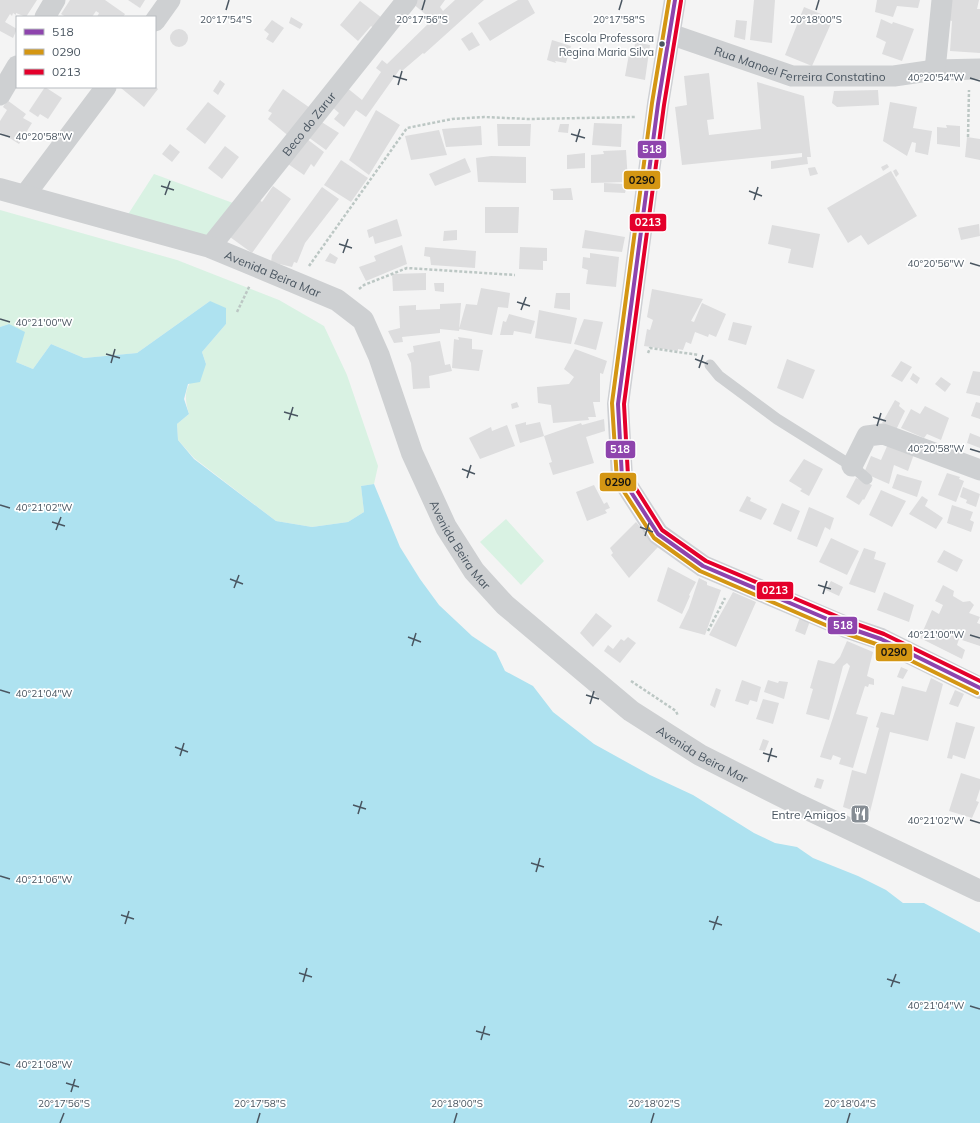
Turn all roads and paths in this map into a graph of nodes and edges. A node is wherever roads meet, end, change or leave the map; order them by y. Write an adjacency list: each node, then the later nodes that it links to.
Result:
1 (55, 0): 6 (street)
2 (170, 0): 7 (street)
3 (406, 0): 18 (street, Beco do Zarur)
4 (676, 0): 8 (main road)
5 (942, 0): 11 (street)
6 (46, 16)
7 (156, 20)
8 (670, 34): 11 (street, Rua Manoel Ferreira Constatino); 25 (main road)
9 (16, 68): 13 (street)
10 (975, 69): 11 (street, Rua Manoel Ferreira Constatino); 15 (path)
11 (935, 70)
12 (105, 88): 17 (street)
13 (0, 95)
14 (637, 117): 21 (path)
15 (968, 137)
16 (0, 189): 17 (street, Avenida Beira Mar)
17 (25, 195): 18 (street, Avenida Beira Mar)
18 (210, 247): 21 (street, Avenida Beira Mar)
19 (515, 275): 22 (path)
20 (252, 282): 23 (path)
21 (297, 283): 22 (street, Avenida Beira Mar)
22 (337, 300): 31 (street, Avenida Beira Mar)
23 (237, 312)
24 (710, 365): 25 (path); 27 (lane)
25 (623, 368): 28 (main road)
26 (980, 470): 27 (street)
27 (860, 472)
28 (735, 578): 29 (path); 30 (main road)
29 (708, 631)
30 (980, 688)
31 (980, 891)

